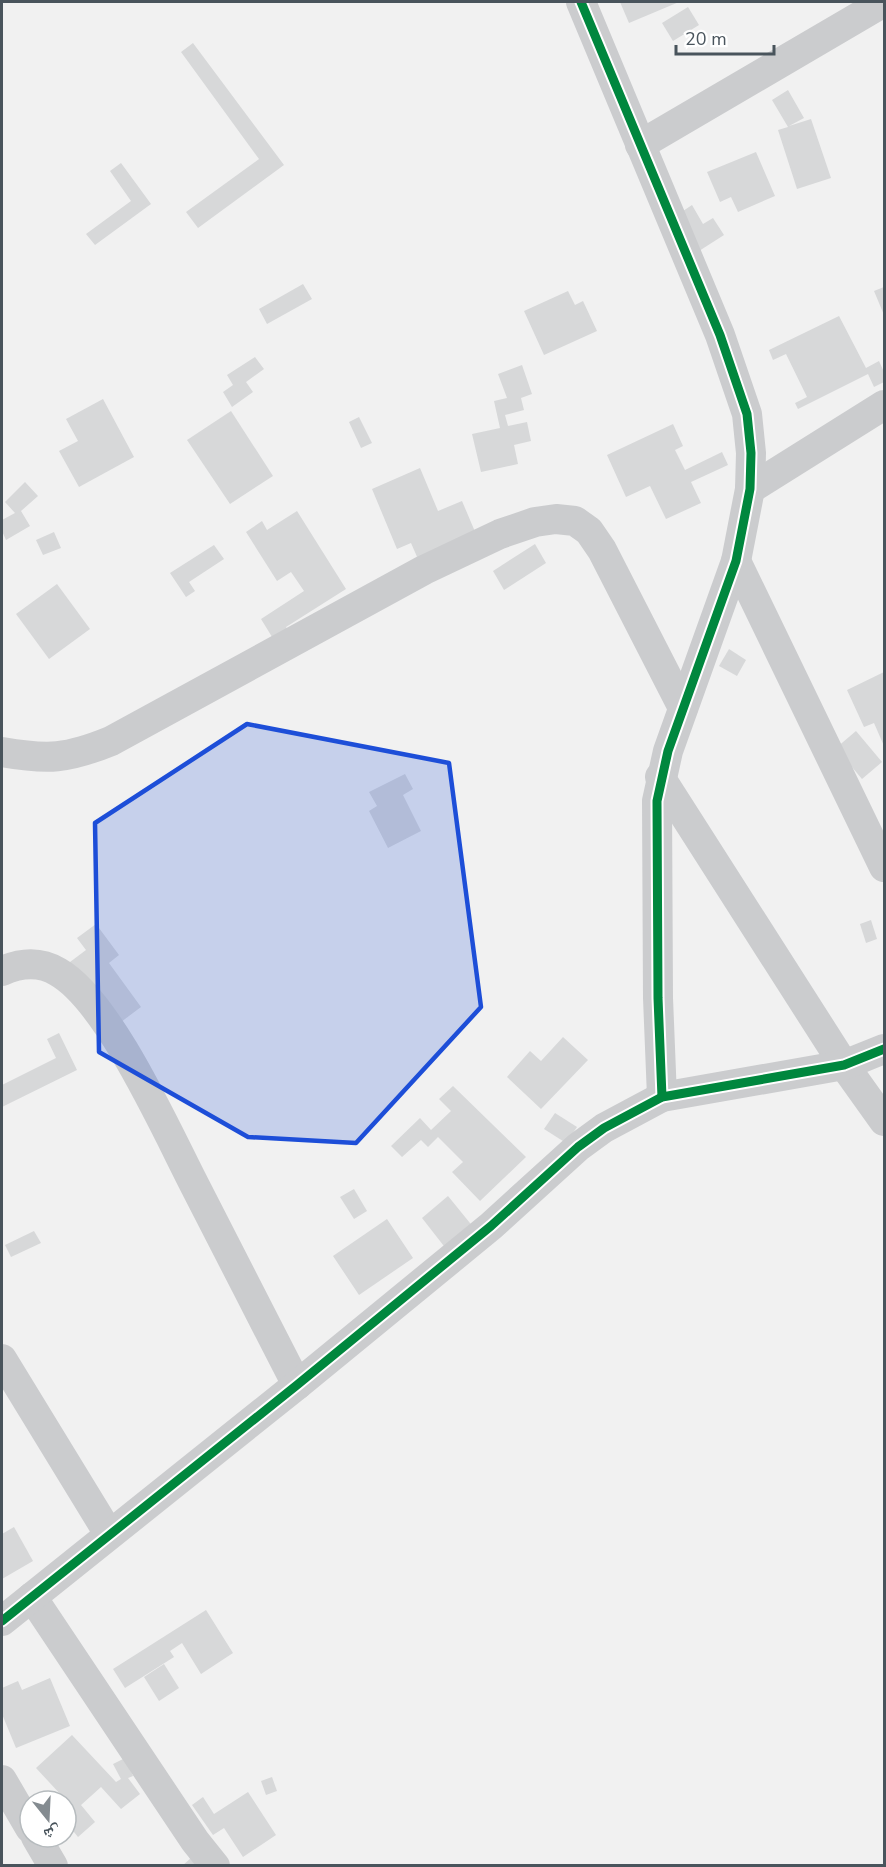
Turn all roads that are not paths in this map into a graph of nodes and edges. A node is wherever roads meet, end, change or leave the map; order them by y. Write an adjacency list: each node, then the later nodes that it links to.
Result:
1 (580, 2): 3 (street)
2 (884, 2): 3 (street)
3 (640, 145): 5 (street)
4 (885, 405): 5 (street)
5 (750, 489): 6 (street)
6 (736, 561): 7 (street); 10 (street)
7 (683, 708): 8 (street); 9 (street)
8 (2, 752)
9 (660, 777): 13 (street); 14 (street)
10 (885, 867)
11 (2, 971): 17 (street)
12 (885, 1049): 13 (street)
13 (844, 1065): 14 (street); 15 (street)
14 (662, 1097): 17 (street)
15 (885, 1121)
16 (2, 1359): 18 (street)
17 (297, 1385): 18 (street)
18 (109, 1534): 19 (street)
19 (32, 1597): 20 (street); 25 (street)
20 (2, 1621)
21 (2, 1780): 22 (street)
22 (18, 1807)
23 (43, 1849): 24 (street)
24 (53, 1866)
25 (215, 1866)

